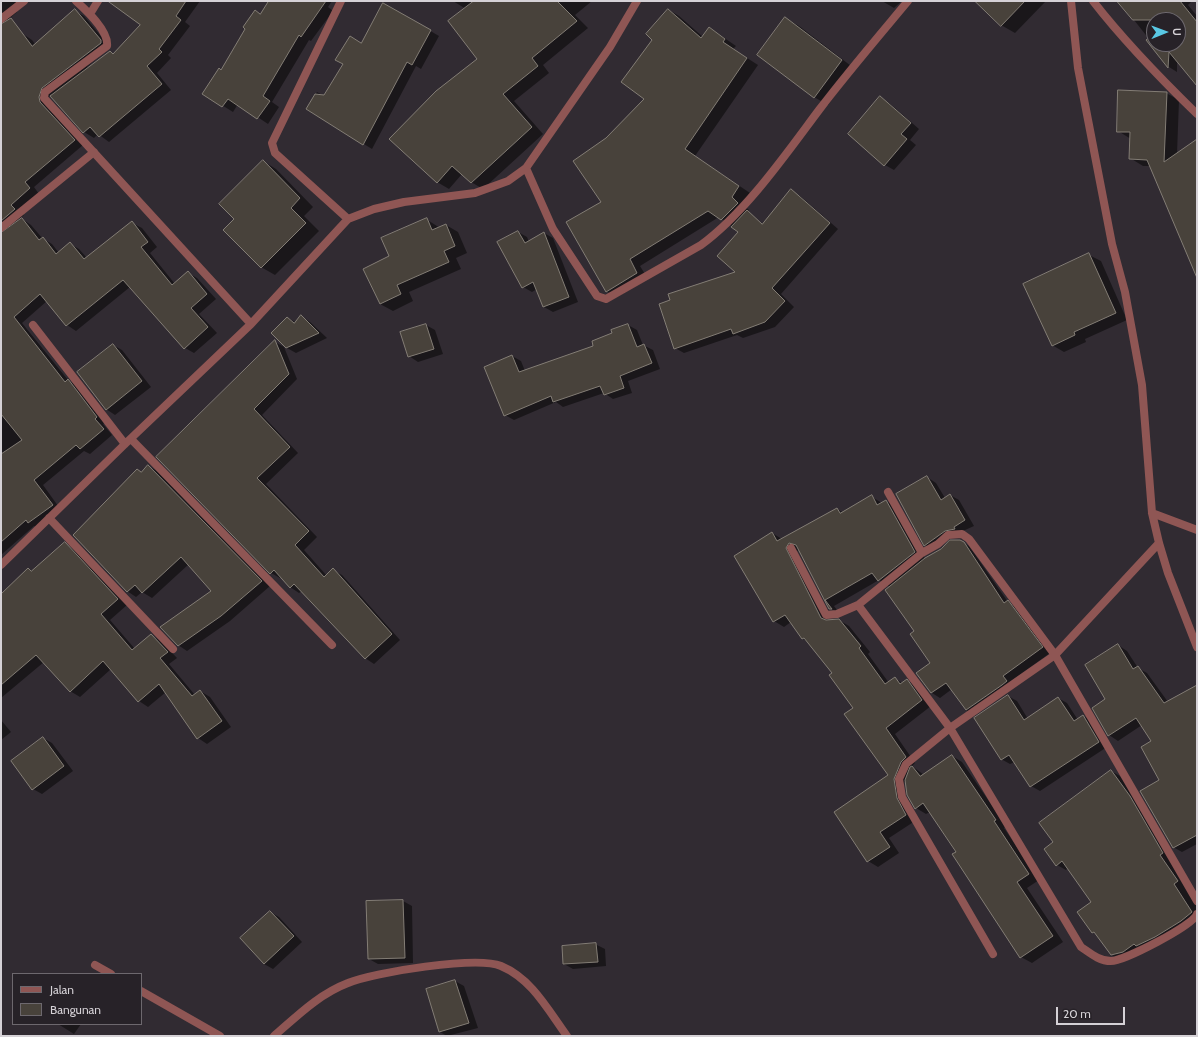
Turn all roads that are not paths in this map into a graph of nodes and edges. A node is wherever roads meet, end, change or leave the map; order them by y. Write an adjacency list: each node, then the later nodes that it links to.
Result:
1 (24, 1): 10 (street)
2 (76, 1): 9 (street)
3 (98, 1): 9 (street)
4 (341, 1): 14 (street)
5 (637, 1): 13 (street)
6 (908, 1): 13 (street)
7 (1070, 1): 20 (street)
8 (1093, 1): 11 (street)
9 (90, 14): 12 (street)
10 (1, 19)
11 (1197, 114)
12 (94, 152): 15 (street); 16 (street)
13 (526, 168): 14 (street)
14 (348, 219): 16 (street)
15 (1, 228)
16 (251, 324): 18 (street)
17 (33, 325): 18 (street)
18 (128, 441): 21 (street); 28 (street)
19 (888, 492): 25 (street)
20 (1152, 513): 22 (street); 23 (street)
21 (49, 518): 26 (street); 30 (street)
22 (1197, 530)
23 (1159, 543): 29 (street); 31 (street)
24 (791, 548): 27 (street)
25 (922, 553): 27 (street); 31 (street)
26 (1, 565)
27 (858, 605): 32 (street)
28 (332, 645)
29 (1197, 647)
30 (173, 649)
31 (1055, 655): 32 (street); 33 (street)
32 (950, 728): 34 (street); 35 (street)
33 (1197, 902)
34 (1197, 914)
35 (993, 954)
36 (95, 965): 37 (street)
37 (109, 973)
38 (142, 993): 39 (street)
39 (220, 1036)
40 (274, 1036): 41 (street)
41 (566, 1036)

